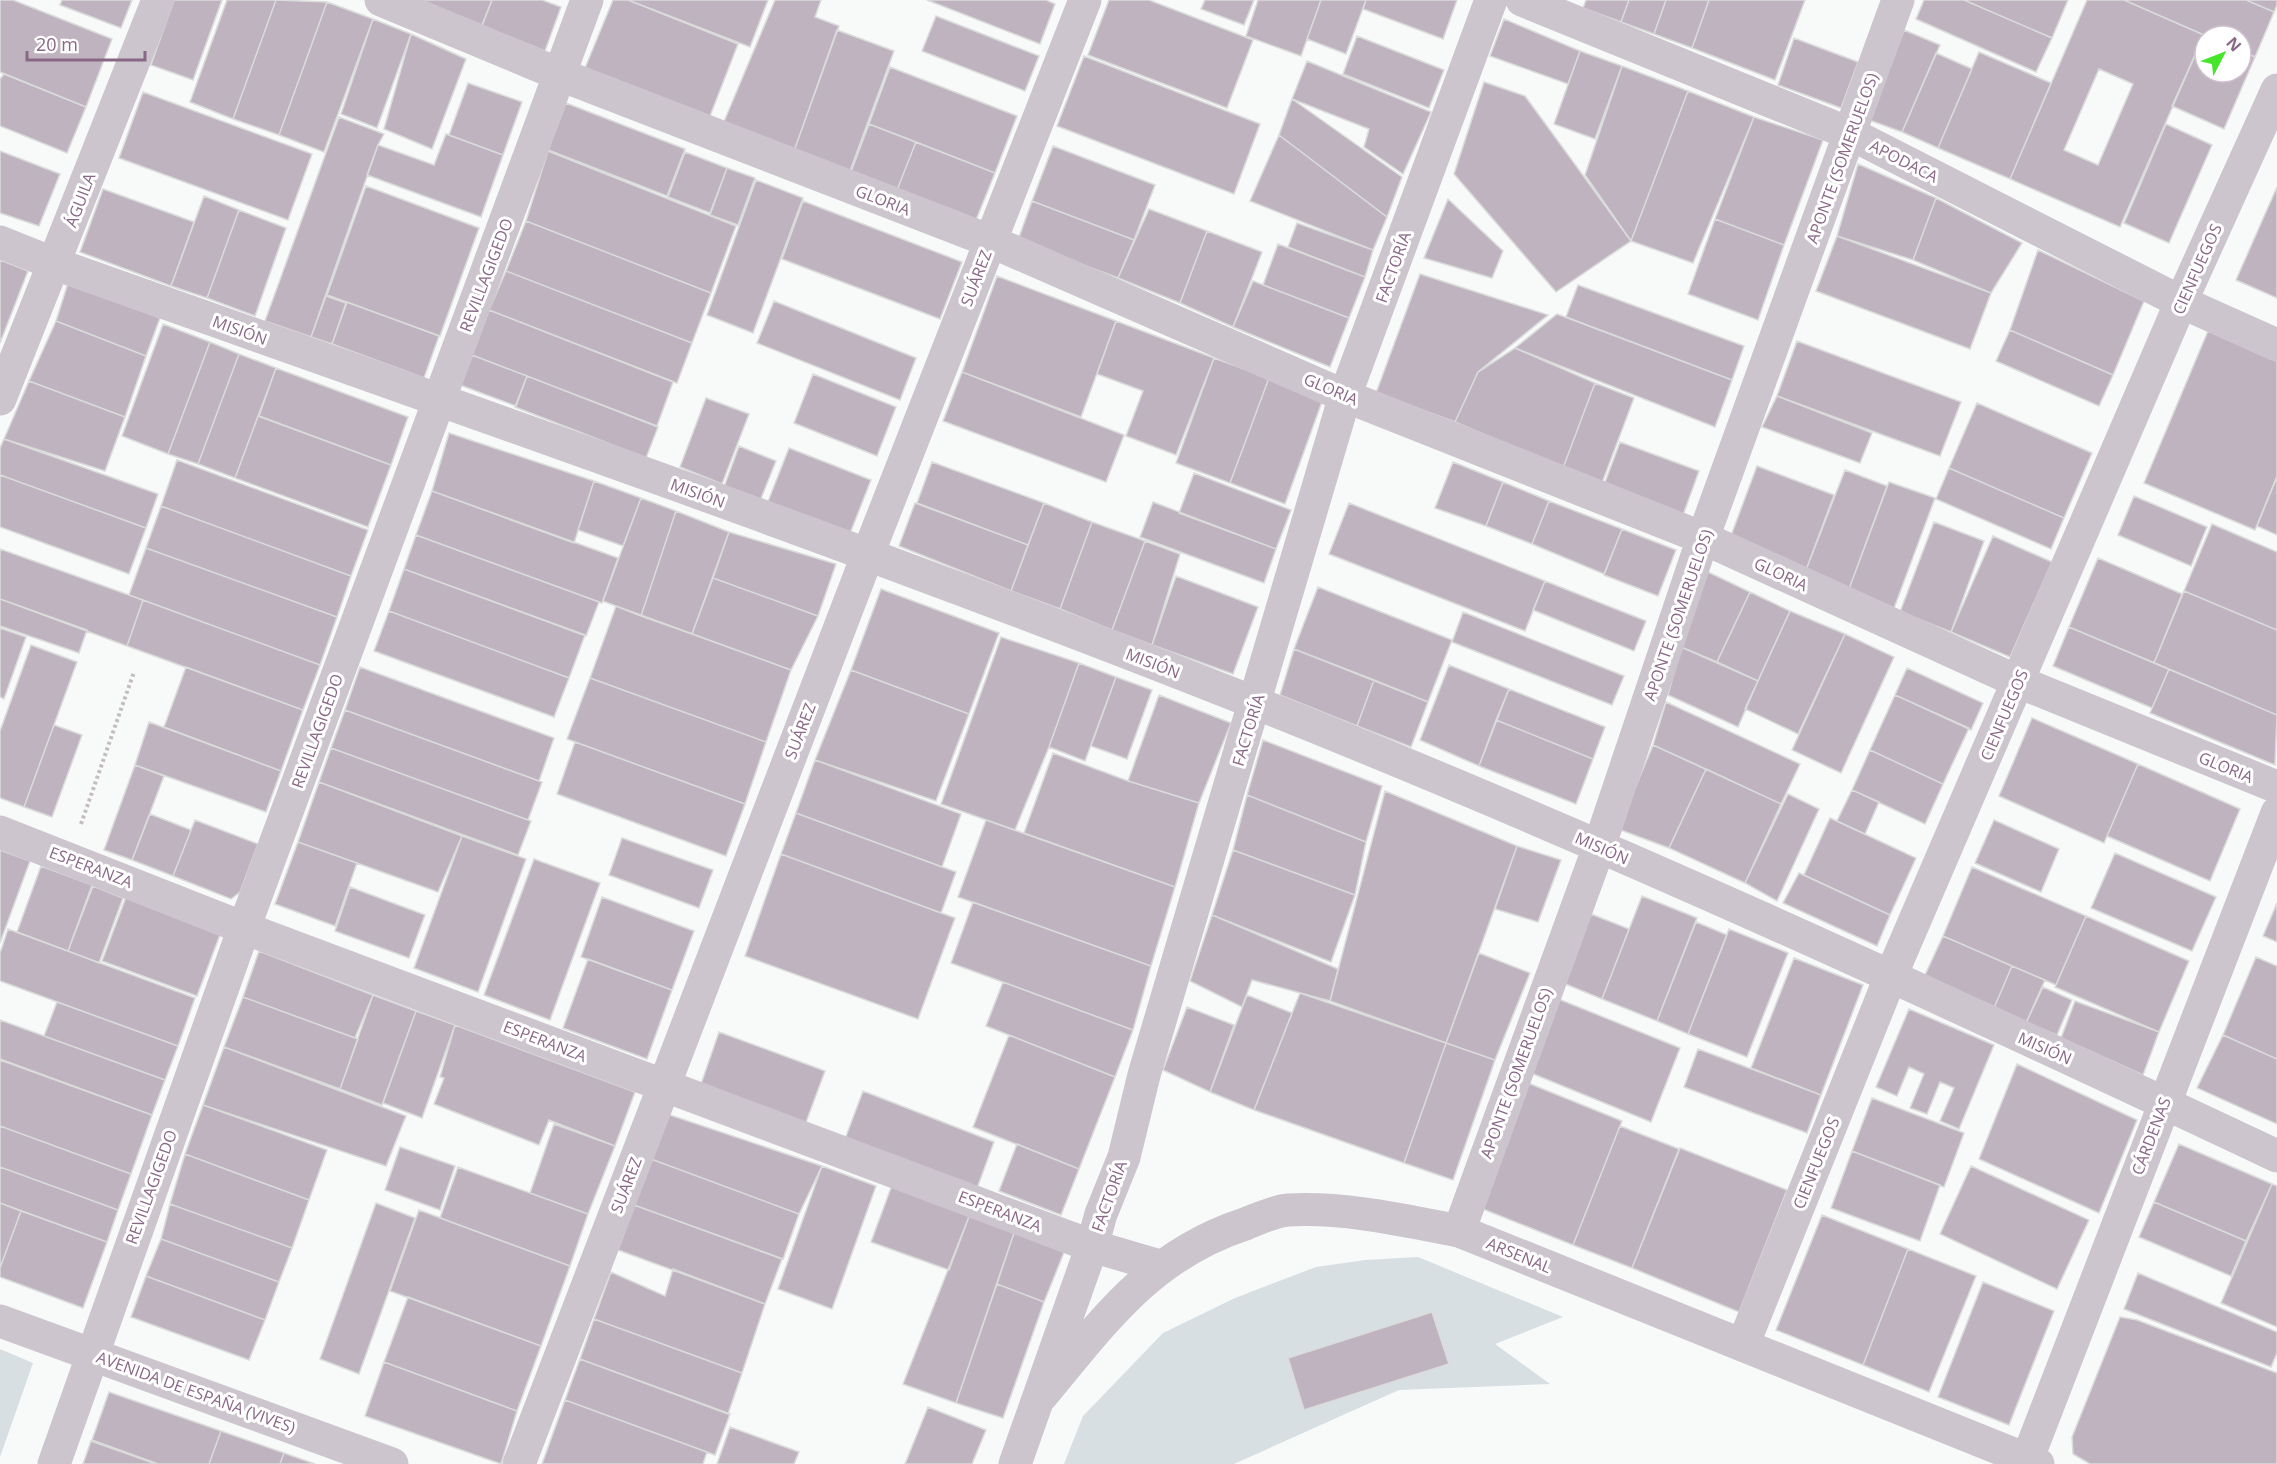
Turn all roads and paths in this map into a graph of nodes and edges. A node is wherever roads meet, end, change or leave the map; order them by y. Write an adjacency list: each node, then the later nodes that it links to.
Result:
1 (158, 0): 13 (street, ÁGUILA)
2 (381, 0): 8 (street, GLORIA)
3 (587, 0): 8 (street, REVILLAGIGEDO)
4 (1085, 0): 11 (street, SUÁREZ)
5 (1491, 0): 16 (street, FACTORÍA)
6 (1522, 0): 10 (street, APODACA)
7 (1899, 0): 10 (street, APONTE (SOMERUELOS))
8 (561, 75): 11 (street, GLORIA); 18 (street, REVILLAGIGEDO)
9 (2277, 90): 14 (street, CIENFUEGOS)
10 (1851, 134): 14 (street, APODACA); 19 (street, APONTE (SOMERUELOS))
11 (990, 241): 16 (street, GLORIA); 20 (street, SUÁREZ)
12 (0, 242): 13 (street, MISIÓN)
13 (55, 264): 17 (street, ÁGUILA); 18 (street, MISIÓN)
14 (2181, 302): 15 (street, APODACA); 22 (street, CIENFUEGOS)
15 (2277, 345)
16 (1345, 396): 19 (street, GLORIA); 23 (street, FACTORÍA)
17 (0, 399)
18 (438, 400): 20 (street, MISIÓN); 29 (street, REVILLAGIGEDO)
19 (1703, 538): 22 (street, GLORIA); 27 (street, APONTE (SOMERUELOS))
20 (868, 554): 23 (street, MISIÓN); 31 (street, SUÁREZ)
21 (134, 672): 28 (path)
22 (2019, 682): 24 (street, GLORIA); 30 (street, CIENFUEGOS)
23 (1256, 703): 27 (street, MISIÓN); 35 (street, FACTORÍA)
24 (2277, 787)
25 (2277, 813): 32 (street, CÁRDENAS)
26 (0, 832): 28 (street, ESPERANZA)
27 (1599, 847): 30 (street, MISIÓN); 34 (street, APONTE (SOMERUELOS))
28 (69, 859): 29 (street, ESPERANZA)
29 (244, 928): 31 (street, ESPERANZA); 39 (street, REVILLAGIGEDO)
30 (1890, 978): 32 (street, MISIÓN); 38 (street, CIENFUEGOS)
31 (664, 1086): 35 (street, ESPERANZA); 44 (street, SUÁREZ)
32 (2163, 1102): 33 (street, MISIÓN); 41 (street, CÁRDENAS)
33 (2277, 1156)
34 (1459, 1231): 36 (street, ARSENAL); 38 (street, ARSENAL)
35 (1092, 1246): 36 (street, ESPERANZA); 40 (street, FACTORÍA)
36 (1160, 1266): 40 (street, ARSENAL)
37 (0, 1321): 39 (street, AVENIDA DE ESPAÑA (VIVES))
38 (1743, 1345): 41 (street, ARSENAL)
39 (91, 1353): 42 (street, REVILLAGIGEDO); 43 (street, AVENIDA DE ESPAÑA (VIVES))
40 (1038, 1401): 45 (street, FACTORÍA)
41 (2033, 1462)
42 (54, 1464)
43 (393, 1464)
44 (519, 1464)
45 (1016, 1464)

